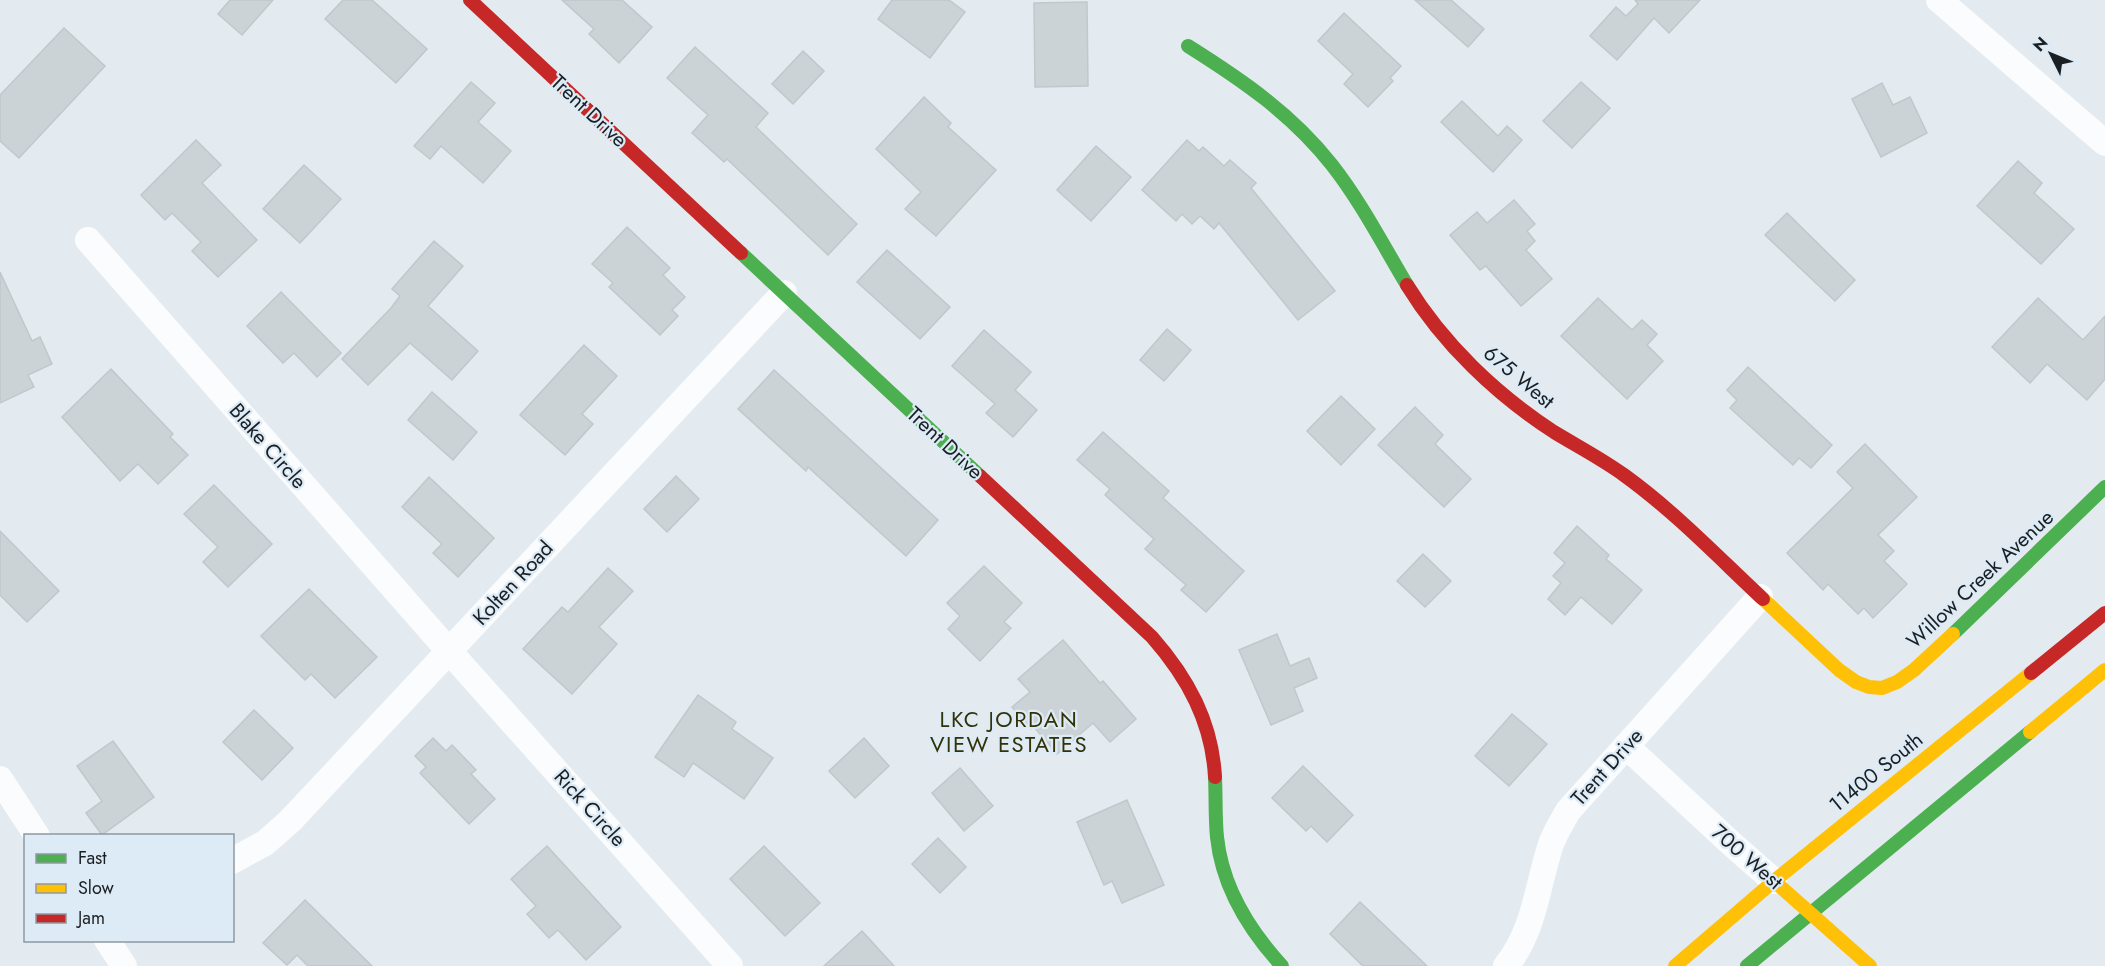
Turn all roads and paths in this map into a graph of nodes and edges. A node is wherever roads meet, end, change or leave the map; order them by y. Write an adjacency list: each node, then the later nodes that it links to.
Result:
1 (471, 0): 6 (street, Trent Drive)
2 (1939, 0): 4 (street)
3 (1188, 46): 8 (street, 675 West)
4 (2105, 143)
5 (88, 240): 10 (street, Blake Circle)
6 (784, 293): 10 (street, Kolten Road); 22 (street, Trent Drive)
7 (2105, 487): 12 (street, Willow Creek Avenue)
8 (1760, 597): 12 (street, 675 West); 13 (street, Trent Drive)
9 (2105, 613): 17 (street, 11400 South)
10 (449, 651): 16 (street, Kolten Road); 21 (street, Rick Circle)
11 (2105, 670): 18 (street)
12 (1875, 687)
13 (1626, 746): 17 (street, 700 West); 23 (street, Trent Drive)
14 (0, 779): 15 (street)
15 (36, 834)
16 (234, 860)
17 (1774, 881): 18 (street, 700 West); 24 (street, 11400 South)
18 (1811, 914): 25 (street); 26 (street, 700 West)
19 (108, 942): 20 (street)
20 (124, 966)
21 (730, 966)
22 (1282, 966)
23 (1506, 966)
24 (1675, 966)
25 (1747, 966)
26 (1870, 966)

